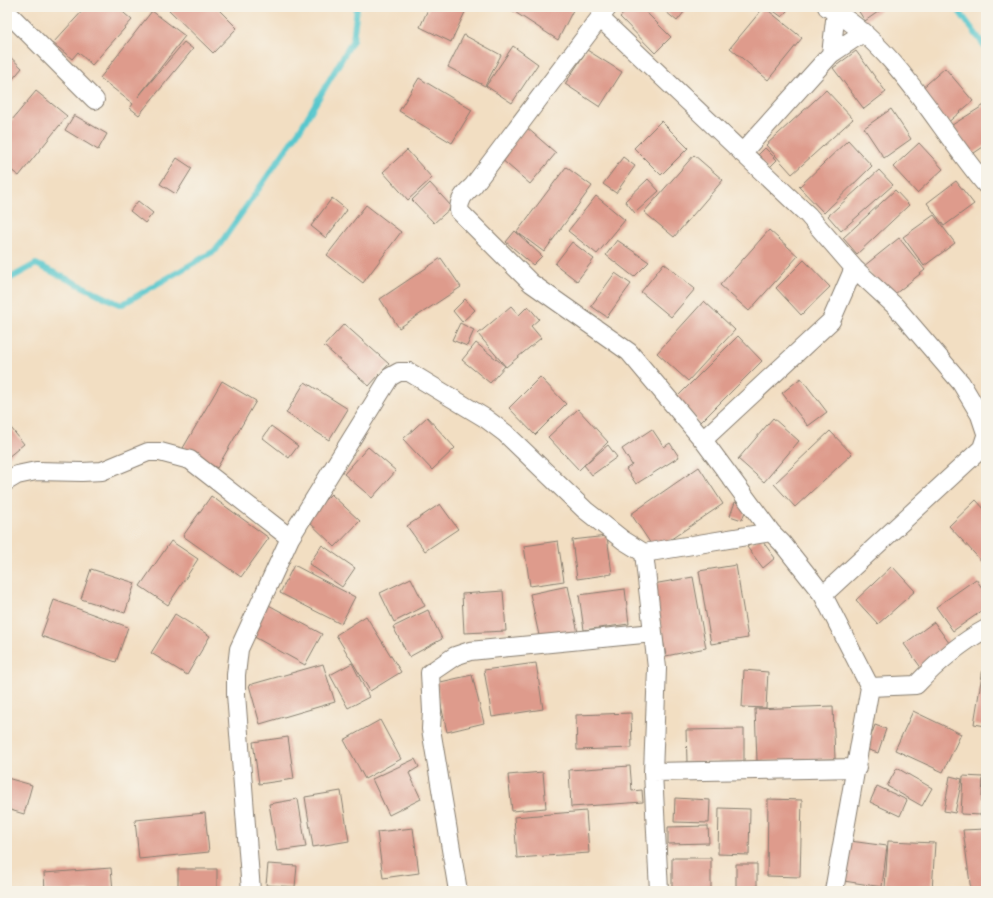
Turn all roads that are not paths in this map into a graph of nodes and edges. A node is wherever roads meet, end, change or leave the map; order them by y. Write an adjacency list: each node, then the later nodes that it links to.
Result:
1 (832, 9): 4 (street); 5 (street)
2 (7, 12): 6 (street)
3 (604, 12): 7 (street); 11 (street)
4 (864, 32): 5 (street); 8 (street)
5 (831, 54): 7 (street)
6 (95, 100)
7 (742, 152): 9 (street)
8 (986, 184)
9 (854, 268): 10 (street); 11 (street)
10 (986, 434): 16 (street)
11 (703, 440): 13 (street)
12 (7, 481): 14 (street)
13 (771, 532): 15 (street); 16 (street)
14 (290, 538): 15 (street); 22 (street)
15 (644, 553): 18 (street)
16 (823, 594): 19 (street)
17 (986, 629): 19 (street)
18 (653, 633): 21 (street); 23 (street)
19 (870, 687): 20 (street)
20 (857, 768): 21 (street); 25 (street)
21 (653, 772): 24 (street)
22 (251, 891)
23 (458, 891)
24 (659, 891)
25 (834, 891)

